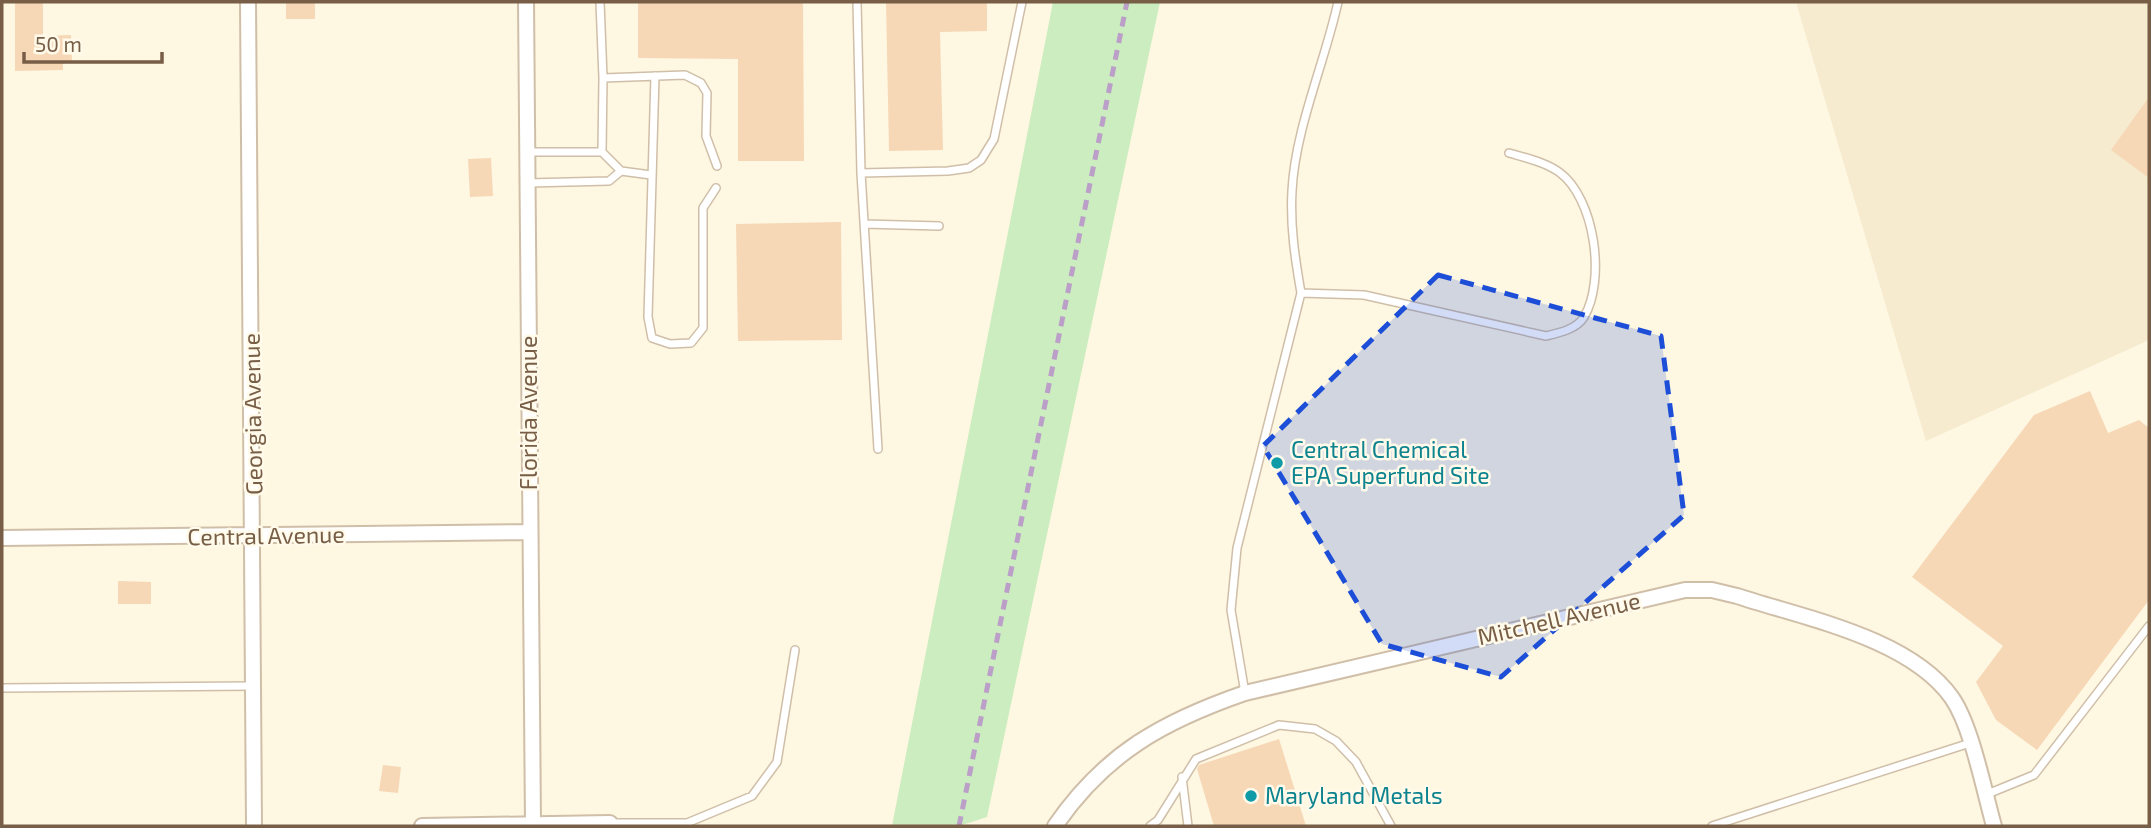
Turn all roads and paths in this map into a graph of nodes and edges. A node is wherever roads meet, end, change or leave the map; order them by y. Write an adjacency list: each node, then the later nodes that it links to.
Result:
1 (248, 2): 23 (street, Georgia Avenue)
2 (526, 2): 9 (street, Florida Avenue)
3 (600, 2): 8 (lane)
4 (857, 2): 14 (lane)
5 (1023, 2): 14 (lane)
6 (1338, 2): 20 (lane)
7 (655, 76): 8 (lane); 12 (lane); 15 (lane)
8 (603, 78): 10 (lane)
9 (528, 152): 10 (lane); 16 (street, Florida Avenue)
10 (602, 152): 13 (lane)
11 (1509, 153): 20 (lane)
12 (717, 166)
13 (621, 171): 15 (lane); 16 (lane)
14 (861, 173): 18 (lane)
15 (651, 175): 17 (lane)
16 (528, 183): 22 (street, Florida Avenue)
17 (716, 188)
18 (864, 225): 19 (lane); 21 (lane)
19 (939, 226)
20 (1301, 293): 29 (lane)
21 (878, 449)
22 (530, 531): 23 (street, Central Avenue); 33 (street, Florida Avenue)
23 (254, 536): 24 (street, Central Avenue); 27 (street, Georgia Avenue)
24 (2, 538)
25 (2149, 626): 32 (lane)
26 (795, 650): 34 (lane)
27 (255, 686): 28 (lane); 35 (street, Georgia Avenue)
28 (2, 688)
29 (1245, 693): 30 (street, Mitchell Avenue); 37 (street, Mitchell Avenue)
30 (1970, 743): 32 (street, Mitchell Avenue); 41 (lane)
31 (1182, 776): 38 (lane); 39 (lane); 40 (lane)
32 (1985, 795): 42 (street, Mitchell Avenue)
33 (533, 824): 34 (street); 36 (street)
34 (610, 825)
35 (254, 826)
36 (422, 826)
37 (1055, 826)
38 (1150, 826)
39 (1188, 826)
40 (1391, 826)
41 (1712, 826)
42 (1994, 826)

